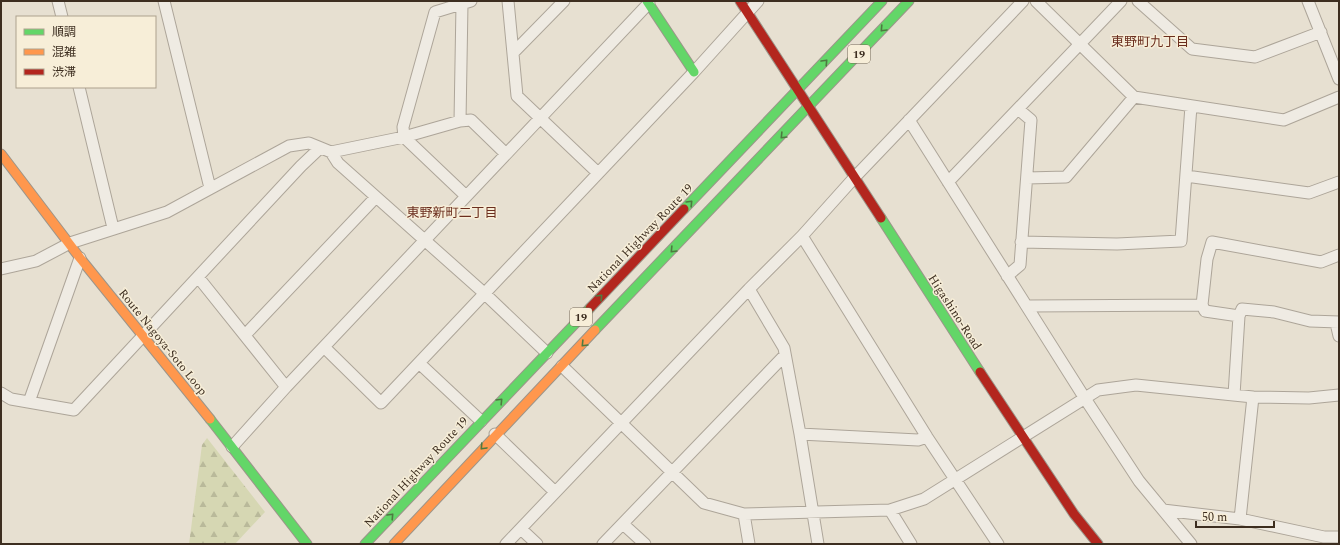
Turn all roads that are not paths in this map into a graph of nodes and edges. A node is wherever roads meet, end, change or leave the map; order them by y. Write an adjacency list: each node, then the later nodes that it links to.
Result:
1 (58, 1): 17 (street)
2 (164, 1): 44 (street)
3 (508, 1): 20 (street)
4 (564, 1): 20 (street)
5 (740, 1): 16 (main road, Higashino-Road)
6 (758, 1): 16 (street)
7 (882, 1): 24 (main road, National Highway Route 19 / 19, one-way to 7)
8 (909, 1): 28 (main road, 19, one-way to 28)
9 (1024, 1): 31 (street)
10 (1036, 1): 19 (street)
11 (1121, 1): 19 (street)
12 (1138, 1): 18 (street)
13 (1308, 1): 18 (street)
14 (466, 2): 32 (street); 33 (street)
15 (648, 2): 21 (main road); 30 (street)
16 (747, 12): 21 (street); 24 (main road, Higashino-Road)
17 (62, 16)
18 (1321, 32): 22 (street)
19 (1081, 44): 25 (street); 29 (street)
20 (513, 53): 30 (street)
21 (694, 72): 38 (street)
22 (1339, 79)
23 (79, 88): 47 (street)
24 (798, 90): 28 (main road, Higashino-Road); 67 (main road, National Highway Route 19 / 19, one-way to 24)
25 (1134, 97): 27 (street); 41 (street)
26 (1339, 97): 27 (street)
27 (1191, 106): 39 (street)
28 (810, 108): 40 (main road, Higashino-Road); 70 (main road, 19, one-way to 70)
29 (1018, 108): 41 (street); 42 (street)
30 (540, 118): 37 (street); 38 (street)
31 (909, 120): 40 (street); 42 (street)
32 (460, 121): 33 (street); 37 (street)
33 (404, 137): 35 (street); 45 (street)
34 (320, 148): 35 (street); 44 (street); 56 (street)
35 (331, 152): 46 (street)
36 (1, 154): 51 (main road, Route Nagoya-Soto Loop)
37 (506, 154): 45 (street)
38 (598, 173): 58 (street)
39 (1186, 176): 43 (street); 50 (street)
40 (854, 178): 48 (street); 83 (main road, Higashino-Road)
41 (1027, 178): 50 (street)
42 (948, 182): 55 (street)
43 (1339, 182)
44 (210, 188): 47 (street)
45 (466, 196): 49 (street)
46 (376, 197): 49 (street); 63 (street)
47 (113, 228): 51 (street)
48 (802, 236): 57 (street); 82 (street)
49 (423, 241): 58 (street); 66 (street)
50 (1021, 242): 55 (street)
51 (70, 243): 53 (main road, Route Nagoya-Soto Loop); 54 (street)
52 (1339, 255): 59 (street)
53 (80, 258): 64 (main road, Route Nagoya-Soto Loop); 77 (street)
54 (1, 269)
55 (1007, 276): 60 (street)
56 (198, 277): 63 (street); 64 (street)
57 (749, 289): 68 (street); 79 (street)
58 (484, 294): 67 (street); 69 (street)
59 (1202, 305): 60 (street); 61 (street)
60 (1027, 306): 76 (street)
61 (1239, 316): 62 (street); 73 (street)
62 (1338, 323): 65 (street)
63 (245, 335): 71 (street)
64 (142, 336): 77 (street); 84 (main road, Route Nagoya-Soto Loop)
65 (1339, 336)
66 (324, 347): 69 (street); 71 (street)
67 (547, 353): 78 (main road, National Highway Route 19 / 19, one-way to 67)
68 (786, 355): 81 (street); 85 (street)
69 (419, 363): 78 (street)
70 (562, 366): 79 (street); 80 (main road, 19)
71 (286, 387): 84 (street)
72 (1, 394): 77 (street)
73 (1234, 395): 75 (street); 76 (street)
74 (1339, 395): 75 (street)
75 (1253, 397): 92 (street)
76 (1084, 398): 83 (street); 89 (street)
77 (29, 402)
78 (481, 421): 97 (main road, National Highway Route 19 / 19, one-way to 78)
79 (621, 423): 85 (street); 87 (street)
80 (495, 434): 87 (street); 98 (main road, 19, one-way to 98)
81 (800, 434): 82 (street); 90 (street)
82 (927, 437): 86 (street)
83 (1022, 438): 86 (street); 107 (main road, Higashino-Road)
84 (232, 447): 96 (main road, Route Nagoya-Soto Loop)
85 (672, 472): 91 (street); 93 (street)
86 (955, 480): 88 (street); 106 (street)
87 (555, 492): 94 (street)
88 (890, 510): 90 (street); 105 (street)
89 (1163, 510): 92 (street); 108 (street)
90 (812, 512): 91 (street); 104 (street)
91 (744, 514): 103 (street)
92 (1240, 519): 95 (street)
93 (623, 524): 101 (street); 102 (street)
94 (521, 529): 99 (street); 100 (street)
95 (1339, 538)
96 (307, 544)
97 (365, 544)
98 (394, 544)
99 (506, 544)
100 (537, 544)
101 (603, 544)
102 (645, 544)
103 (749, 544)
104 (818, 544)
105 (912, 544)
106 (998, 544)
107 (1098, 544)
108 (1191, 544)

